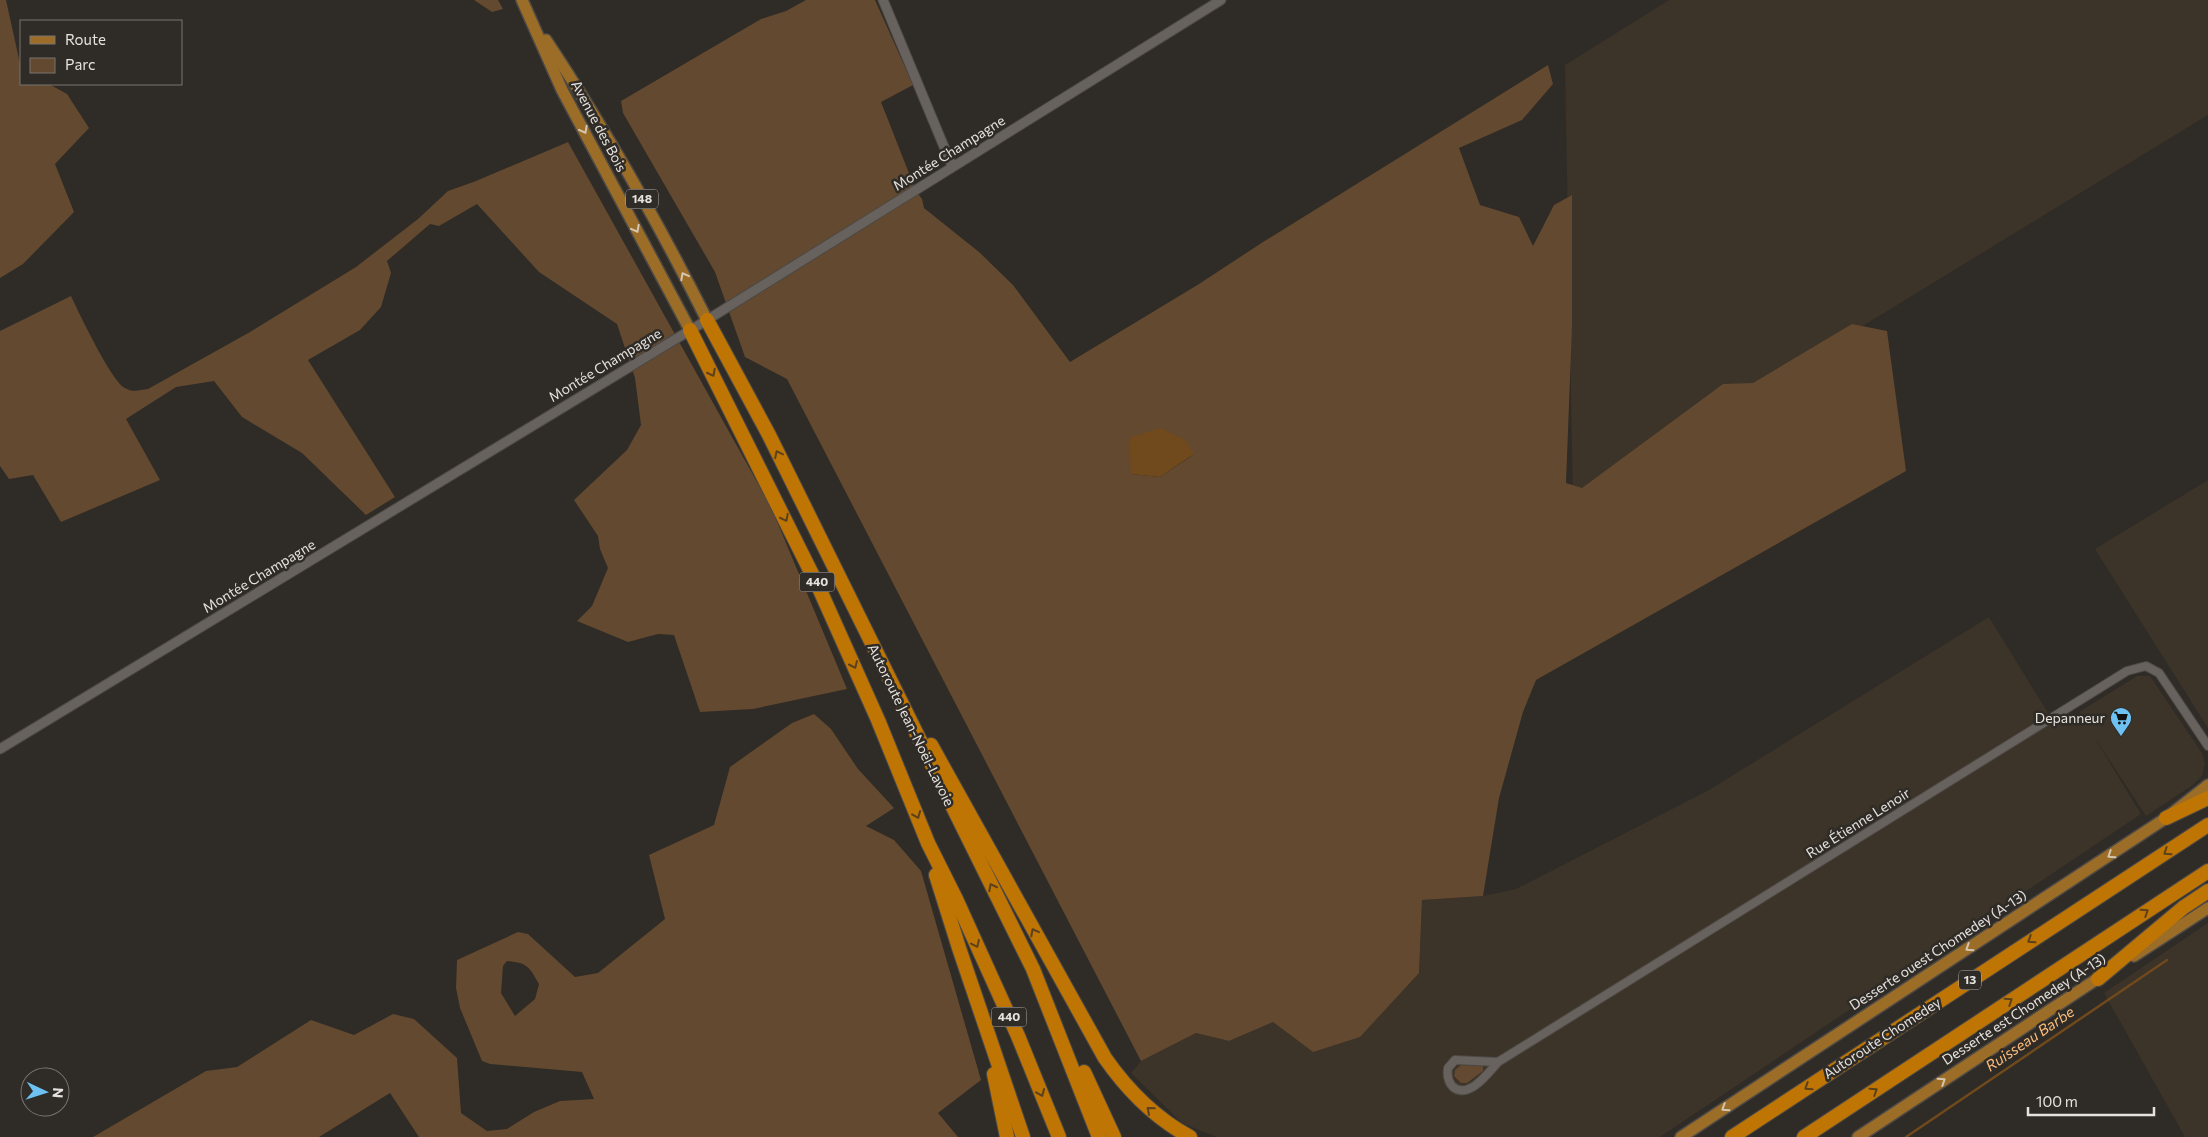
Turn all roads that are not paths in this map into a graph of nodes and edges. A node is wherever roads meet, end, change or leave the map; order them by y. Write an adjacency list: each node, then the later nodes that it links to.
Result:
1 (522, 0): 4 (main road, Avenue des Bois / 148)
2 (884, 0): 5 (street)
3 (1221, 0): 5 (street, Montée Champagne)
4 (529, 14): 6 (main road, Avenue des Bois / 148, one-way to 4); 7 (main road, Avenue des Bois / 148, one-way to 7)
5 (952, 166): 6 (street, Montée Champagne)
6 (707, 320): 7 (street, Montée Champagne); 8 (highway, Autoroute Jean-Noël-Lavoie / 440, one-way to 6)
7 (690, 330): 10 (street, Montée Champagne); 15 (highway, Autoroute Jean-Noël-Lavoie / 440, one-way to 15)
8 (880, 658): 20 (highway, Autoroute Jean-Noël-Lavoie / 440, one-way to 8); 28 (highway, one-way to 8)
9 (2208, 746): 22 (street, Rue Étienne Lenoir)
10 (0, 749)
11 (2208, 785): 13 (main road, Desserte ouest Chomedey (A-13))
12 (2208, 798): 13 (highway)
13 (2166, 818): 29 (main road, Desserte ouest Chomedey (A-13), one-way to 29)
14 (2208, 824): 30 (highway, Autoroute Chomedey / 13, one-way to 30)
15 (928, 843): 21 (highway); 25 (highway, Autoroute Jean-Noël-Lavoie / 440, one-way to 25)
16 (2208, 870): 31 (highway, one-way to 16)
17 (2208, 891): 19 (highway)
18 (2208, 908): 19 (main road, Desserte est Chomedey (A-13))
19 (2098, 979): 32 (main road, Desserte est Chomedey (A-13), one-way to 19)
20 (1044, 993): 26 (highway, Autoroute Jean-Noël-Lavoie / 440); 27 (highway)
21 (981, 1012): 23 (highway); 24 (highway)
22 (1498, 1062): 22 (street, Rue Étienne Lenoir)
23 (1007, 1137)
24 (1024, 1137)
25 (1059, 1137)
26 (1099, 1137)
27 (1114, 1137)
28 (1190, 1137)
29 (1682, 1137)
30 (1732, 1137)
31 (1804, 1137)
32 (1858, 1137)

